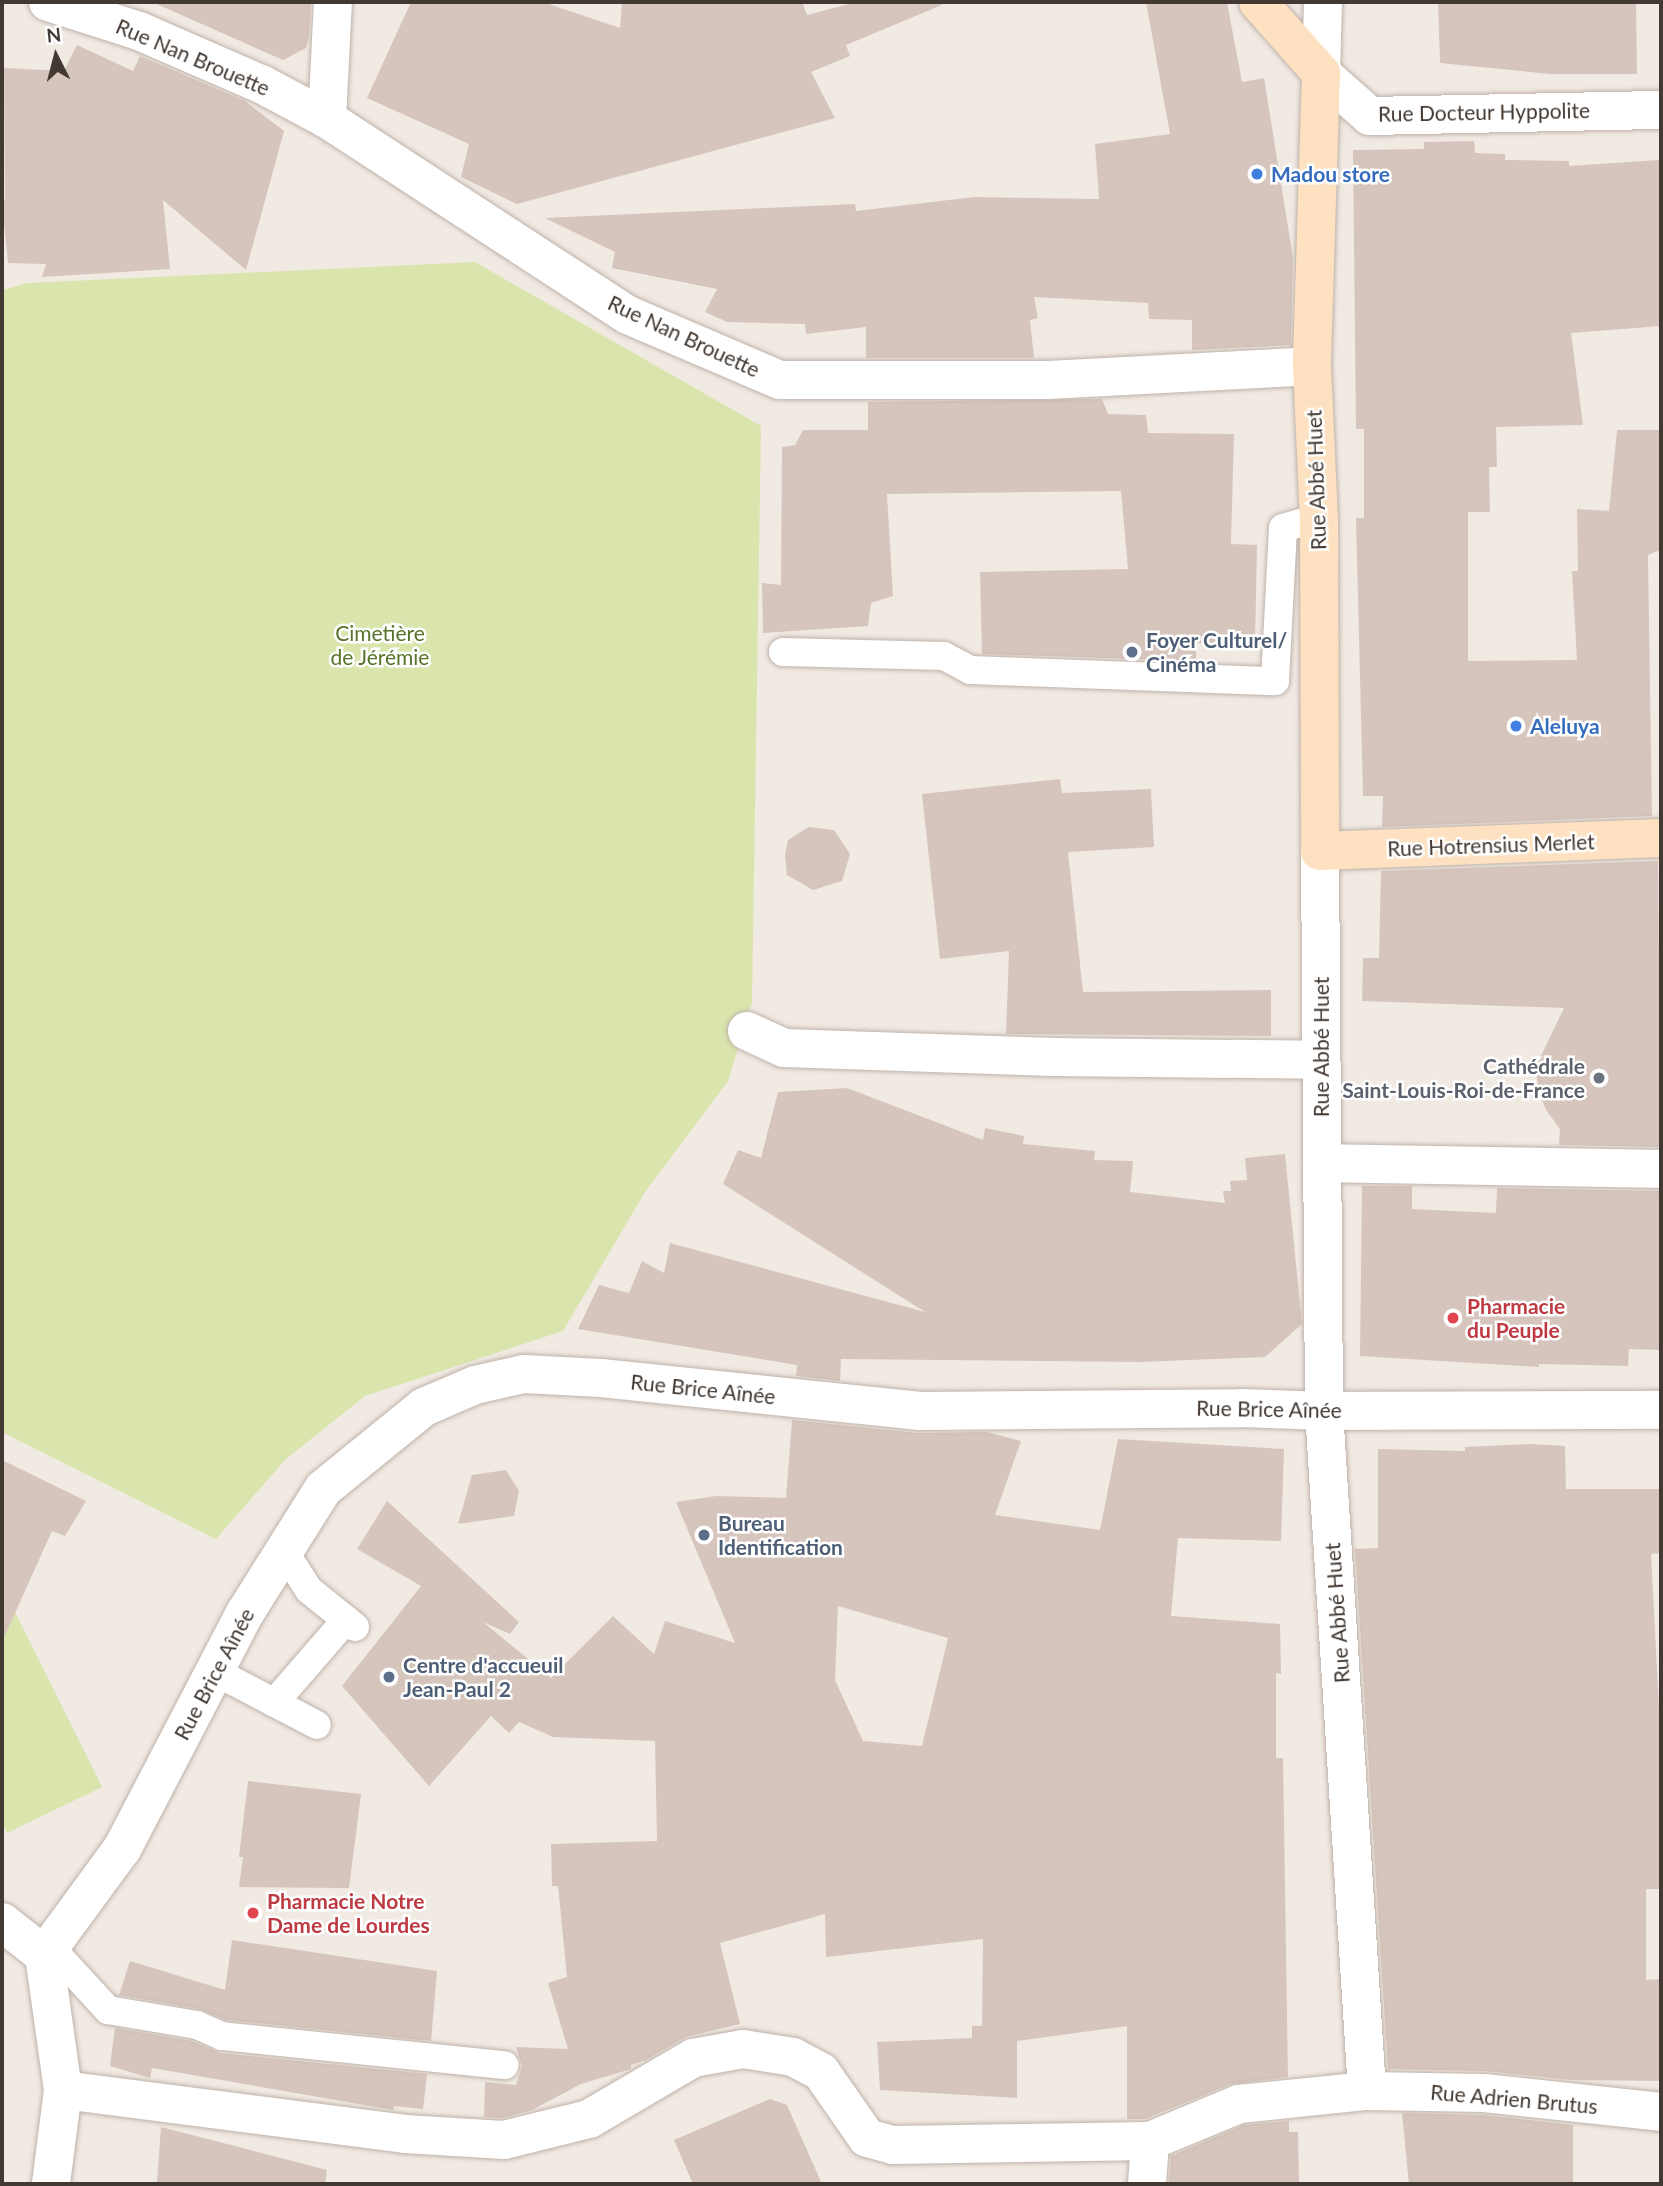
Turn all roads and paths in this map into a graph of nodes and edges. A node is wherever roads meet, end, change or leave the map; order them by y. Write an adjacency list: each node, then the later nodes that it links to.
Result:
1 (48, 2): 7 (street, Rue Nan Brouette)
2 (333, 2): 7 (street)
3 (1258, 2): 5 (main road)
4 (1323, 2): 5 (street, Rue Abbé Huet)
5 (1321, 73): 6 (street, Rue Docteur Hyppolite); 8 (main road, Rue Abbé Huet)
6 (1661, 110)
7 (327, 119): 8 (street, Rue Nan Brouette)
8 (1312, 366): 9 (main road, Rue Abbé Huet)
9 (1319, 518): 10 (lane); 12 (main road, Rue Abbé Huet)
10 (783, 652)
11 (1661, 838): 12 (main road, Rue Hotrensius Merlet)
12 (1321, 851): 14 (street, Rue Abbé Huet)
13 (747, 1031): 14 (street)
14 (1320, 1060): 15 (street, Rue Abbé Huet)
15 (1322, 1163): 16 (street); 18 (street, Rue Abbé Huet)
16 (1661, 1169)
17 (1661, 1410): 18 (street, Rue Brice Aînée)
18 (1324, 1411): 19 (street, Rue Brice Aînée); 27 (street, Rue Abbé Huet)
19 (284, 1551): 20 (street, Rue Brice Aînée); 21 (lane)
20 (214, 1671): 21 (lane); 24 (street, Rue Brice Aînée)
21 (274, 1703): 22 (lane)
22 (317, 1726)
23 (2, 1922): 24 (street)
24 (47, 1951): 25 (lane); 26 (street)
25 (505, 2065)
26 (63, 2090): 29 (street); 30 (street)
27 (1367, 2091): 28 (street, Rue Adrien Brutus); 29 (street, Rue Adrien Brutus)
28 (1661, 2112)
29 (1150, 2141): 31 (street)
30 (51, 2184)
31 (1147, 2184)

